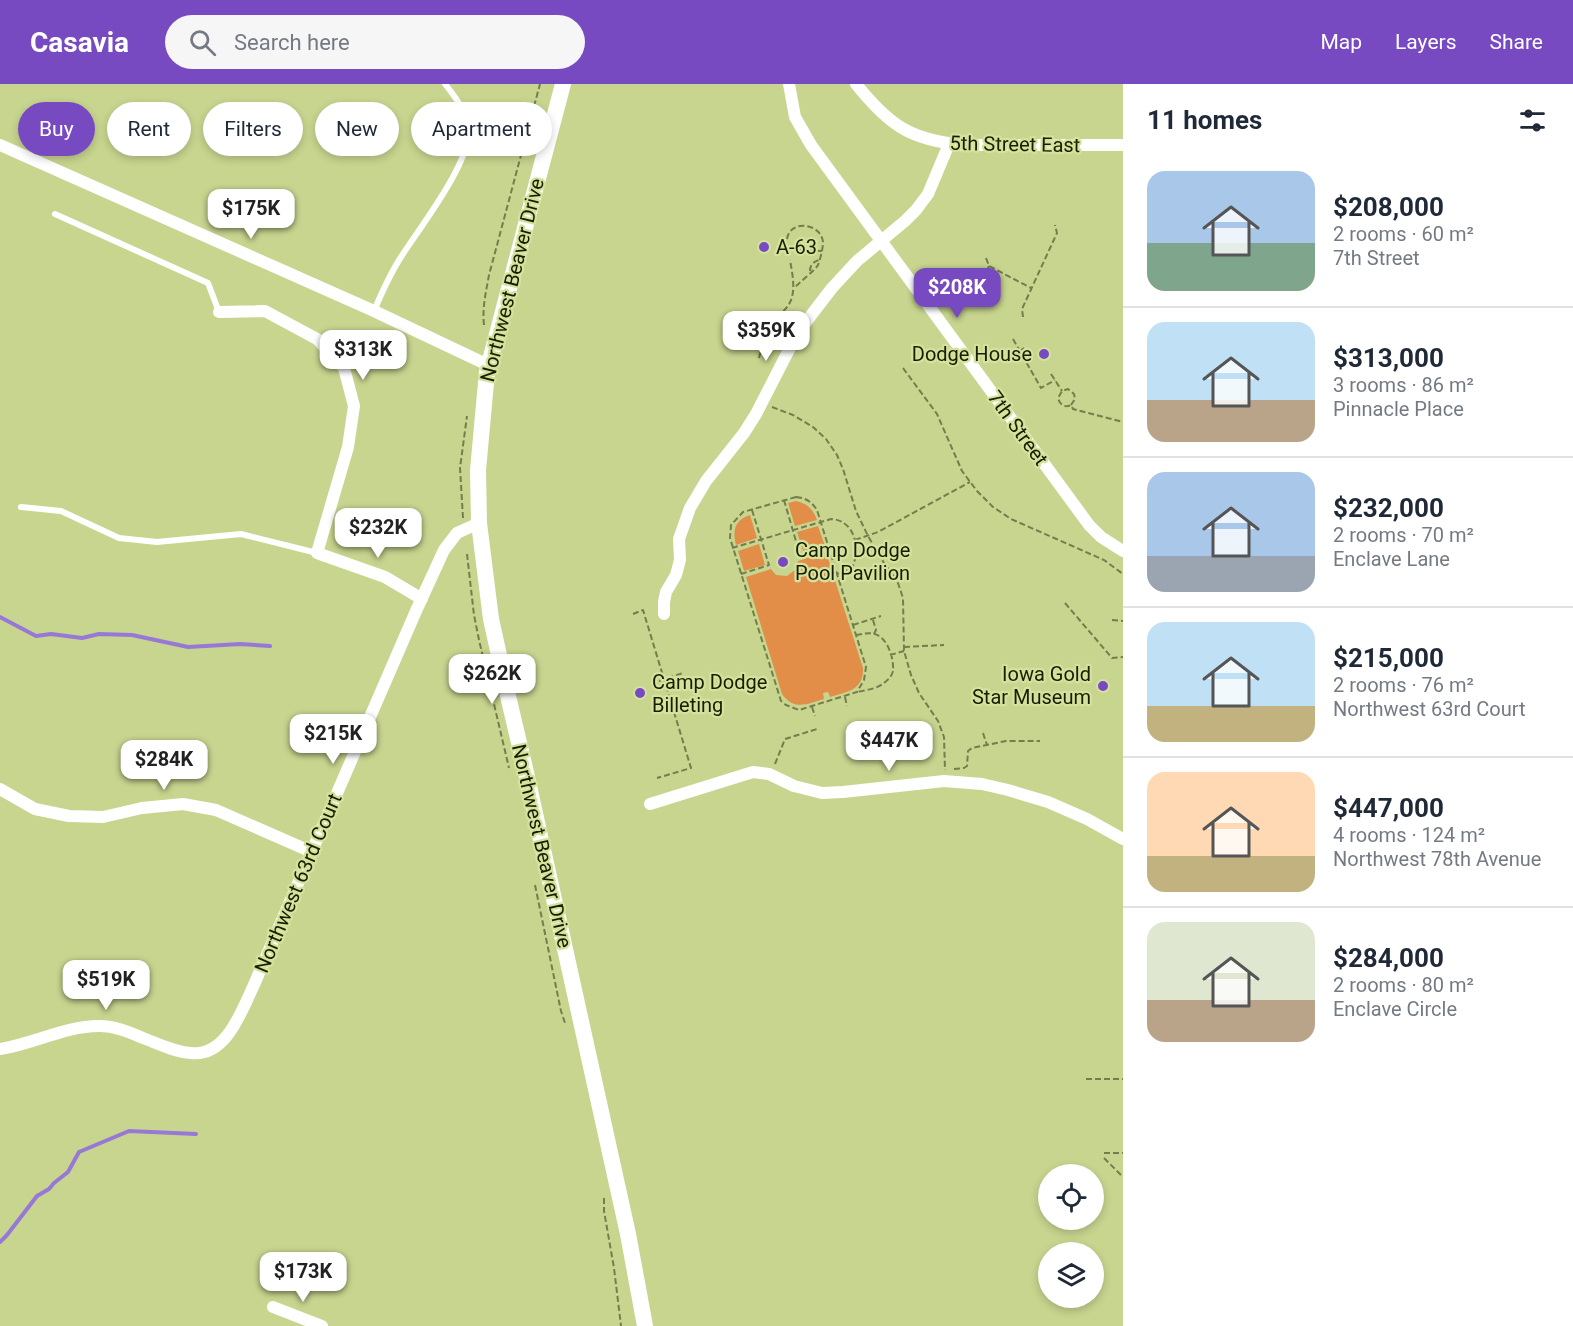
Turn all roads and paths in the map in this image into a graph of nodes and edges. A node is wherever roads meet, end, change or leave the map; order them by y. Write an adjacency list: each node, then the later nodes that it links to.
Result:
1 (445, 84): 20 (lane)
2 (563, 84): 27 (main road, Northwest Beaver Drive)
3 (789, 84): 11 (street, 7th Street)
4 (856, 84): 5 (street, 5th Street East)
5 (949, 144): 7 (street, 5th Street East); 11 (street)
6 (0, 145): 20 (street)
7 (1123, 145)
8 (55, 214): 21 (lane)
9 (1055, 225): 18 (path)
10 (787, 239): 13 (path)
11 (881, 241): 32 (street); 47 (street, 7th Street)
12 (799, 250): 13 (path)
13 (822, 251): 17 (path)
14 (986, 258): 16 (path)
15 (790, 260): 17 (path)
16 (989, 266): 18 (path); 19 (path)
17 (794, 288): 26 (path)
18 (1031, 288): 22 (path)
19 (975, 296)
20 (374, 311): 27 (street)
21 (219, 312): 48 (street)
22 (1023, 317)
23 (1013, 339): 25 (path)
24 (1026, 347): 25 (path)
25 (1019, 351): 30 (path)
26 (759, 358)
27 (488, 365): 40 (main road, Northwest Beaver Drive)
28 (903, 368): 35 (path)
29 (1051, 374): 30 (path)
30 (1055, 380): 31 (path)
31 (1062, 391): 33 (path); 33 (path)
32 (761, 403): 42 (path); 55 (street)
33 (1071, 405): 34 (path)
34 (1123, 422)
35 (970, 482): 42 (path); 51 (path)
36 (784, 500): 38 (path); 39 (path); 41 (path)
37 (21, 507): 48 (lane)
38 (752, 510): 43 (path); 45 (path)
39 (820, 522): 41 (path); 44 (path); 46 (path)
40 (472, 526): 52 (street, Northwest 63rd Court); 79 (path); 97 (main road, Northwest Beaver Drive)
41 (793, 530): 43 (path); 46 (path)
42 (868, 537): 44 (path); 64 (path)
43 (761, 539): 45 (path); 49 (path)
44 (855, 540): 50 (path)
45 (732, 548): 49 (path)
46 (829, 548): 50 (path)
47 (1123, 551)
48 (317, 553): 52 (street)
49 (741, 574): 72 (path)
50 (837, 574): 60 (path)
51 (1123, 574)
52 (422, 599): 85 (street, Northwest 63rd Court)
53 (1065, 603): 66 (path)
54 (633, 614): 68 (path)
55 (664, 614)
56 (881, 616): 57 (path)
57 (873, 619): 60 (path); 61 (path)
58 (1112, 620): 59 (path)
59 (1123, 621)
60 (853, 625): 62 (path)
61 (874, 634): 62 (path); 65 (path)
62 (856, 635): 70 (path)
63 (944, 645): 64 (path)
64 (904, 649): 65 (path); 78 (path)
65 (890, 654): 70 (path)
66 (1123, 657)
67 (683, 673): 68 (path)
68 (664, 679): 69 (path); 81 (path)
69 (659, 681)
70 (857, 692): 71 (path)
71 (845, 696): 72 (path); 73 (path)
72 (812, 706): 74 (path)
73 (848, 706)
74 (815, 716)
75 (817, 729): 80 (path)
76 (983, 733): 78 (path)
77 (1040, 741): 78 (path)
78 (987, 745)
79 (510, 770)
80 (771, 776): 83 (street); 84 (street)
81 (657, 778)
82 (0, 789): 85 (street)
83 (650, 804)
84 (1123, 838)
85 (312, 852): 88 (street, Northwest 63rd Court)
86 (534, 878): 87 (path)
87 (568, 1030)
88 (0, 1049)
89 (1086, 1079): 90 (path)
90 (1123, 1079)
91 (1123, 1153): 92 (path)
92 (1123, 1177)
93 (604, 1188): 96 (path)
94 (273, 1307): 95 (street)
95 (322, 1326)
96 (621, 1326)
97 (645, 1326)

